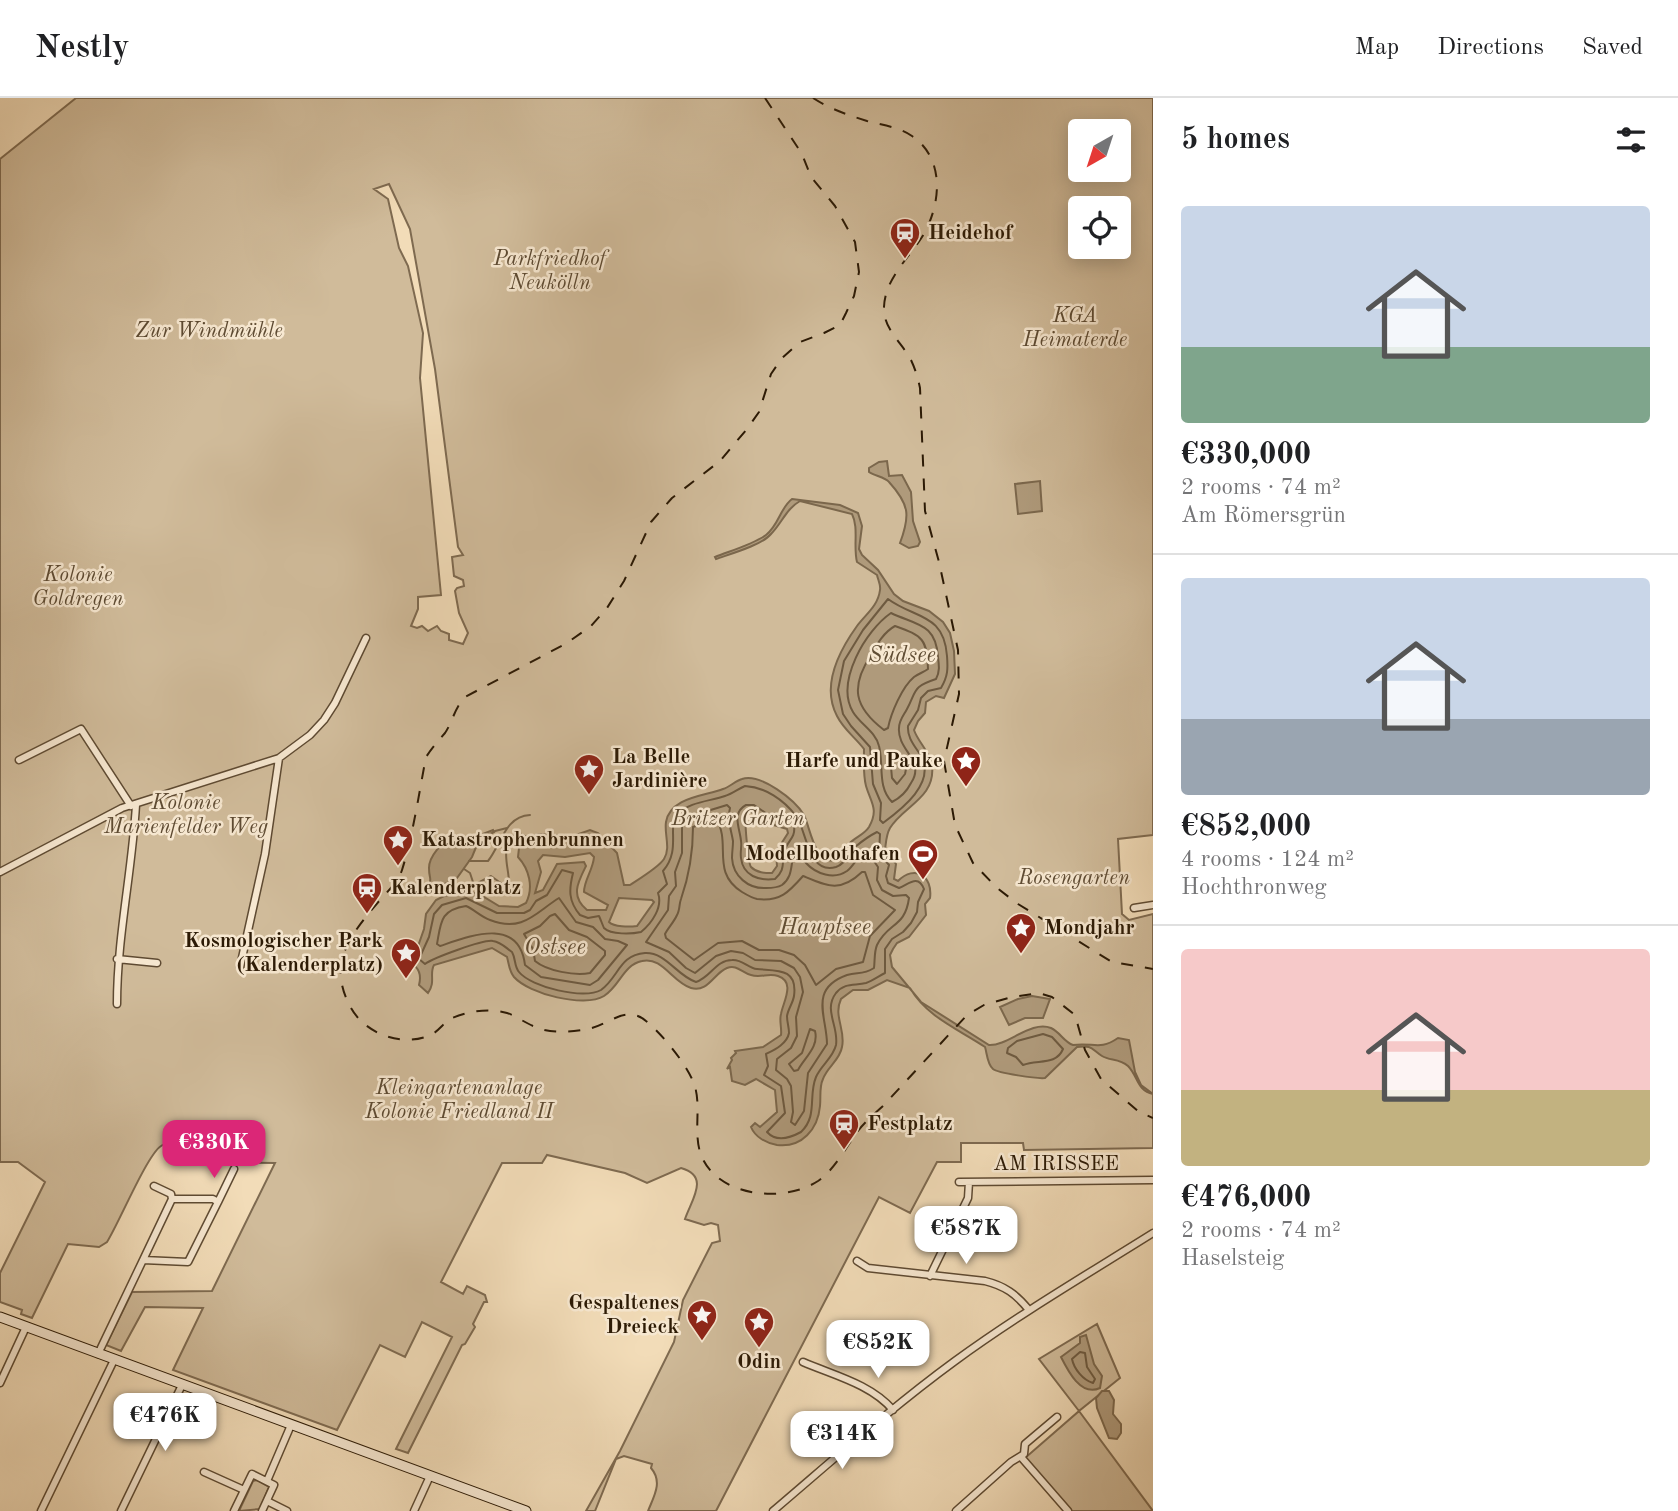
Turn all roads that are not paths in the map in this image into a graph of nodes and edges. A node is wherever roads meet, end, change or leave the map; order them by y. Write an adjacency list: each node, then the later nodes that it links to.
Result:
1 (366, 638): 2 (street)
2 (279, 758): 4 (street); 10 (street)
3 (19, 760): 4 (street)
4 (134, 806): 5 (street); 8 (street)
5 (0, 872)
6 (1153, 905): 7 (street)
7 (1134, 908)
8 (117, 959): 9 (street); 11 (street)
9 (157, 963)
10 (240, 967)
11 (117, 1004)
12 (234, 1169): 18 (street)
13 (1153, 1180): 15 (street, AM IRISSEE)
14 (959, 1182): 15 (street, AM IRISSEE)
15 (969, 1182): 22 (street)
16 (154, 1186): 17 (street)
17 (172, 1199): 18 (street); 20 (street)
18 (218, 1202): 20 (street)
19 (1153, 1233): 23 (street)
20 (143, 1260): 26 (street)
21 (857, 1261): 22 (street)
22 (930, 1276): 23 (street)
23 (1029, 1310): 31 (street)
24 (0, 1318): 25 (main road)
25 (26, 1327): 26 (main road); 29 (street)
26 (98, 1353): 27 (main road)
27 (114, 1360): 30 (main road); 40 (street)
28 (803, 1362): 31 (street)
29 (0, 1383)
30 (182, 1385): 33 (main road); 41 (street)
31 (893, 1410): 47 (street)
32 (1057, 1417): 34 (street)
33 (291, 1425): 36 (main road); 37 (street)
34 (1021, 1457): 48 (street); 49 (street)
35 (204, 1472): 38 (street)
36 (430, 1476): 45 (street); 46 (main road)
37 (268, 1481): 38 (street); 39 (street)
38 (244, 1490): 42 (street)
39 (267, 1501): 43 (street); 44 (street)
40 (41, 1511)
41 (121, 1511)
42 (234, 1511)
43 (262, 1511)
44 (287, 1511)
45 (414, 1511)
46 (526, 1511)
47 (773, 1511)
48 (956, 1511)
49 (1068, 1511)

